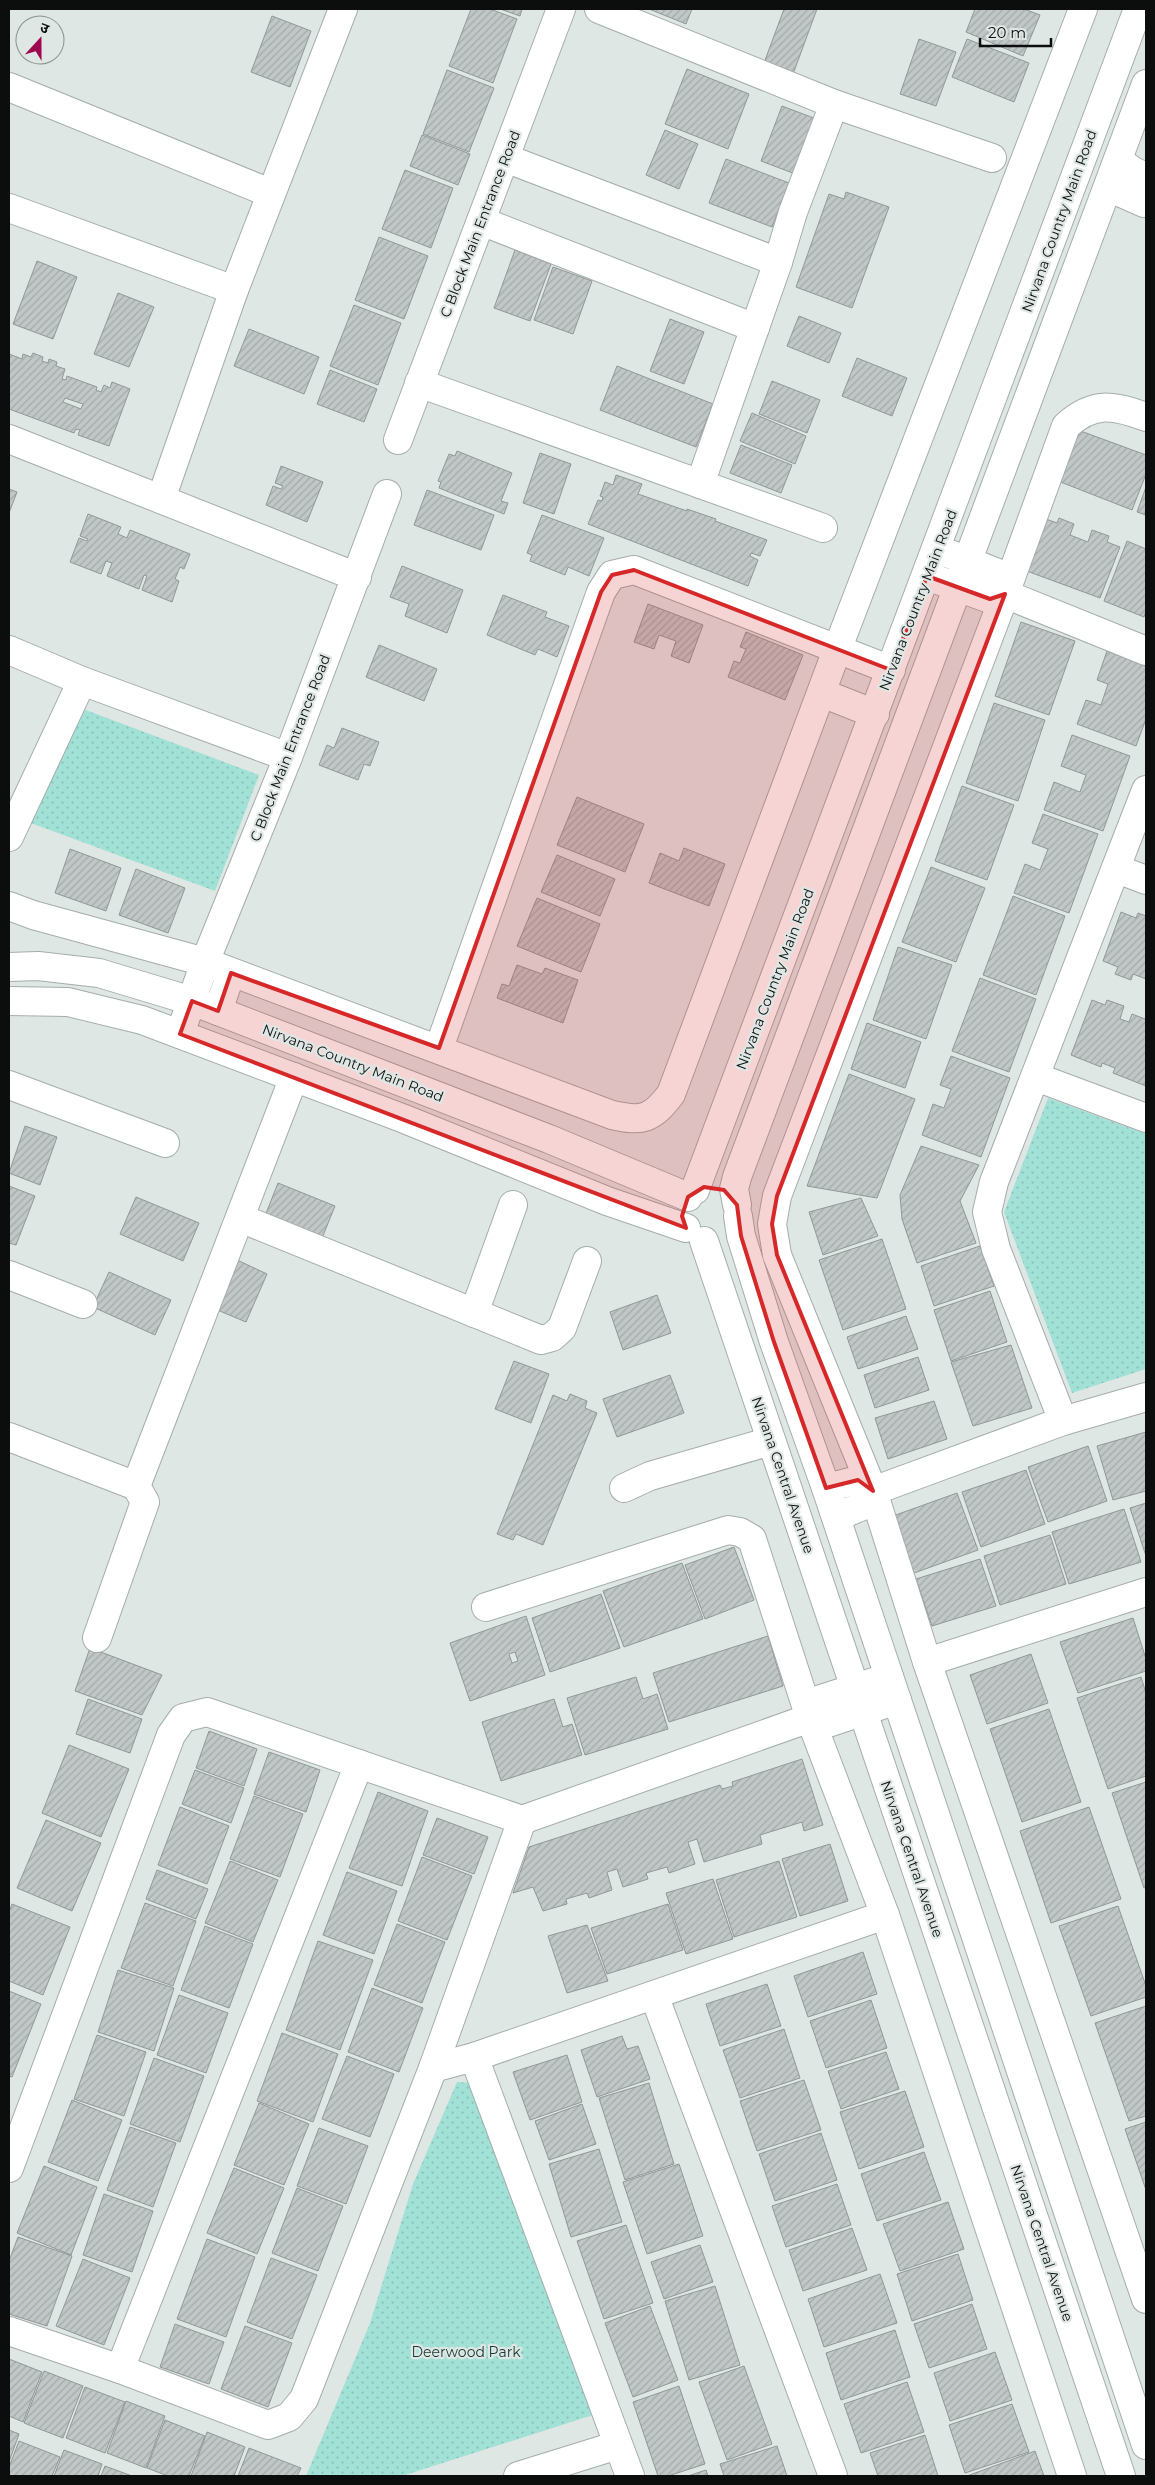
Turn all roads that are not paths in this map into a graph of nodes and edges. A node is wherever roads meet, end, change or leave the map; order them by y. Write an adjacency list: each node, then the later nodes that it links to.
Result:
1 (561, 9): 9 (street, C Block Main Entrance Road)
2 (599, 9): 8 (street)
3 (1083, 9): 35 (street)
4 (1138, 9): 28 (street, Nirvana Country Main Road)
5 (338, 10): 13 (street)
6 (1146, 84): 11 (street)
7 (9, 87): 13 (street)
8 (834, 104): 10 (street); 17 (street)
9 (505, 158): 16 (street, C Block Main Entrance Road); 17 (street)
10 (992, 158)
11 (1118, 160): 12 (street); 14 (street)
12 (1108, 187): 14 (street); 29 (street)
13 (270, 194): 18 (street)
14 (1146, 195)
15 (9, 208): 18 (street)
16 (481, 221): 19 (street); 20 (street, C Block Main Entrance Road)
17 (778, 262): 19 (street)
18 (234, 290): 26 (street)
19 (755, 328): 24 (street)
20 (419, 383): 23 (street, C Block Main Entrance Road); 24 (street)
21 (1146, 418): 33 (street)
22 (9, 439): 26 (street)
23 (398, 440)
24 (700, 484): 27 (street)
25 (387, 494): 31 (street, C Block Main Entrance Road)
26 (161, 499): 31 (street)
27 (822, 528)
28 (937, 549): 29 (street); 30 (street, Nirvana Country Main Road)
29 (968, 561): 32 (street); 33 (street)
30 (927, 576): 32 (street); 37 (street, Nirvana Country Main Road)
31 (357, 577): 41 (street, C Block Main Entrance Road)
32 (959, 586): 33 (street); 62 (street)
33 (1005, 594): 36 (street); 76 (street)
34 (9, 650): 38 (street)
35 (837, 650): 37 (street); 39 (street); 54 (street)
36 (1146, 650)
37 (891, 670): 40 (street, Nirvana Country Main Road)
38 (82, 681): 41 (street); 43 (street)
39 (822, 693): 40 (street); 54 (street)
40 (875, 714): 60 (street, Nirvana Country Main Road)
41 (288, 757): 47 (street, C Block Main Entrance Road)
42 (1146, 790): 44 (street)
43 (9, 837)
44 (1117, 869): 45 (street); 55 (street)
45 (1146, 880)
46 (9, 906): 47 (street)
47 (205, 962): 49 (street); 51 (street, C Block Main Entrance Road)
48 (9, 967): 51 (street, Nirvana Country Main Road)
49 (231, 973): 52 (street); 54 (street)
50 (9, 1001): 53 (street)
51 (192, 1001): 52 (street, Nirvana Country Main Road); 53 (street, C Block Main Entrance Road)
52 (218, 1011): 60 (street, Nirvana Country Main Road)
53 (180, 1034): 56 (street)
54 (439, 1048)
55 (1036, 1076): 58 (street); 70 (street)
56 (294, 1077): 63 (street); 64 (street)
57 (9, 1085): 59 (street)
58 (1146, 1118)
59 (165, 1143)
60 (691, 1194): 62 (street); 64 (street)
61 (513, 1205): 68 (street)
62 (737, 1211): 64 (street); 75 (street)
63 (240, 1218): 68 (street); 73 (street)
64 (695, 1235): 72 (street, Nirvana Central Avenue)
65 (587, 1261): 68 (street)
66 (9, 1275): 67 (street)
67 (83, 1304)
68 (474, 1313)
69 (1146, 1397): 70 (street)
70 (1063, 1422): 76 (street)
71 (9, 1437): 73 (street)
72 (771, 1441): 74 (street); 83 (street, Nirvana Central Avenue)
73 (136, 1486): 80 (street)
74 (624, 1488)
75 (826, 1488): 76 (street); 77 (street)
76 (874, 1491): 77 (street); 81 (street)
77 (836, 1516): 82 (street)
78 (1146, 1592): 81 (street)
79 (486, 1607): 84 (street)
80 (97, 1638)
81 (927, 1662): 92 (street)
82 (893, 1689): 83 (street); 96 (street)
83 (859, 1700): 84 (street); 101 (street, Nirvana Central Avenue)
84 (810, 1718): 86 (street); 87 (street)
85 (359, 1764): 86 (street); 91 (street); 94 (street)
86 (522, 1820): 90 (street)
87 (885, 1915): 88 (street); 100 (street)
88 (654, 1995): 89 (street); 99 (street)
89 (474, 2058): 90 (street); 95 (street)
90 (433, 2068): 94 (street)
91 (9, 2168)
92 (1146, 2299)
93 (9, 2331): 94 (street)
94 (120, 2369)
95 (618, 2445): 97 (street); 98 (street)
96 (1146, 2445)
97 (518, 2476)
98 (630, 2476)
99 (833, 2476)
100 (1072, 2476)
101 (1121, 2476)

